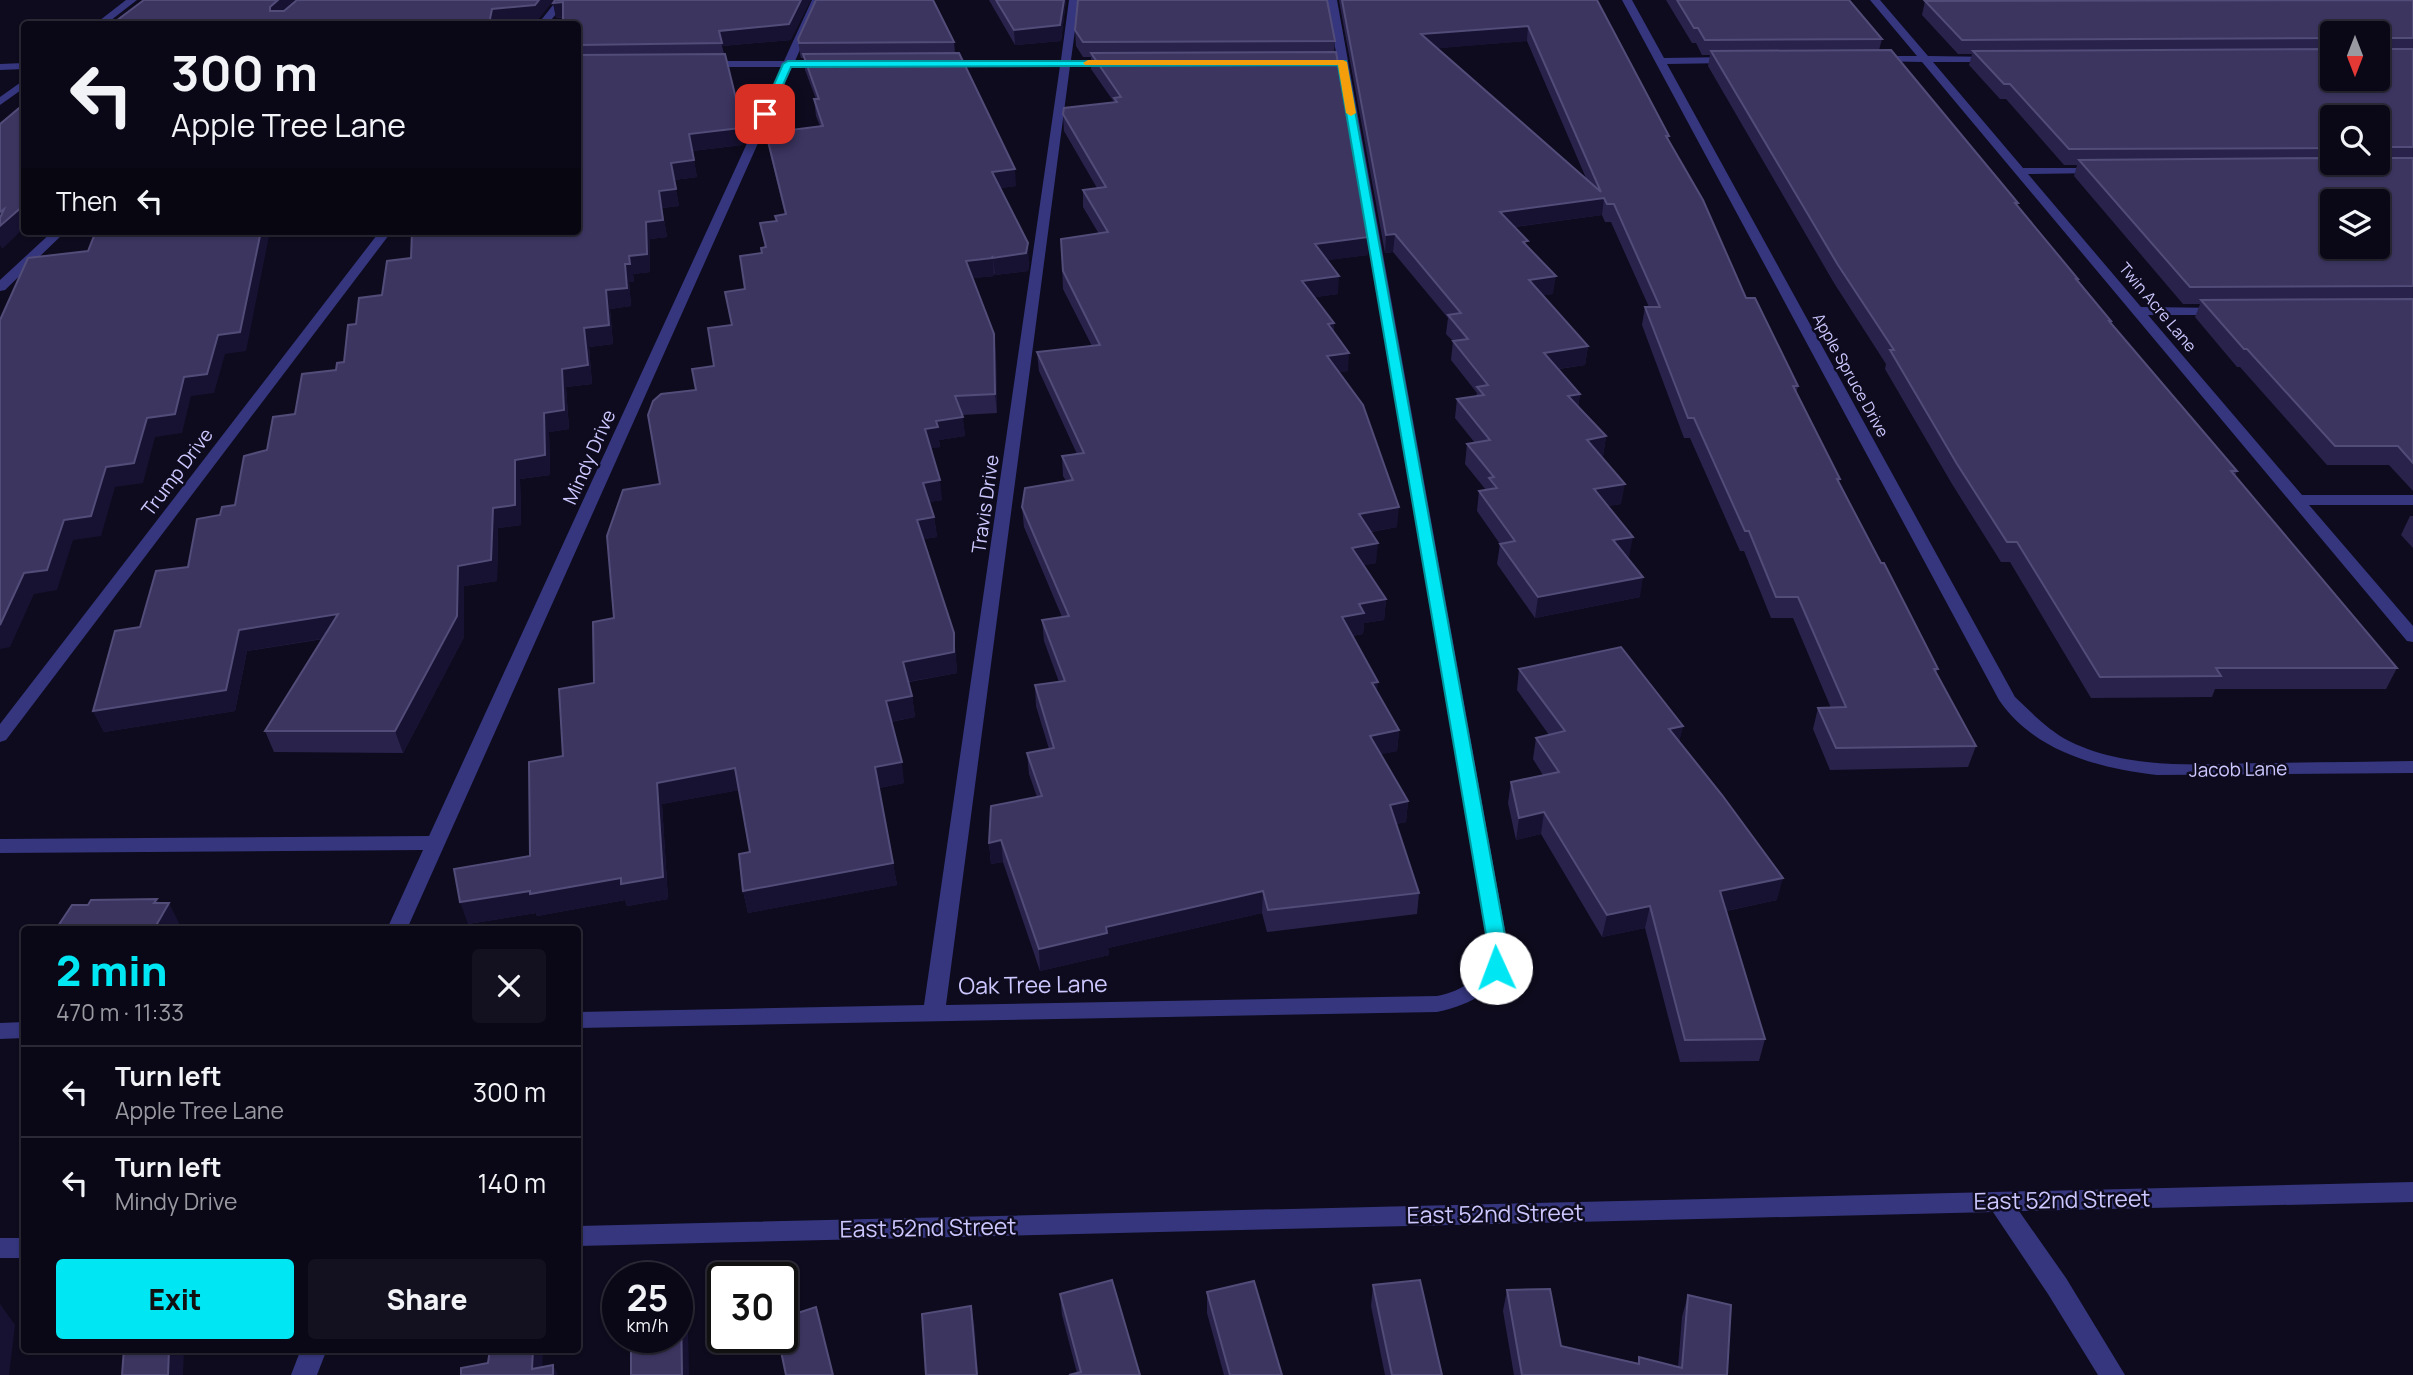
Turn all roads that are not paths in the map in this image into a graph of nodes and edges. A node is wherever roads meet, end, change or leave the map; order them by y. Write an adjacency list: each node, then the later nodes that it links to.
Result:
1 (132, 0): 8 (street)
2 (562, 0): 9 (street)
3 (817, 0): 18 (street, Mindy Drive)
4 (1074, 0): 15 (street, Travis Drive)
5 (1332, 0): 41 (street, Oak Tree Lane)
6 (1627, 0): 14 (street, Apple Spruce Drive)
7 (1875, 0): 10 (street, Twin Acre Lane)
8 (104, 21)
9 (545, 21)
10 (1924, 59): 11 (street); 13 (street); 26 (street, Twin Acre Lane)
11 (2006, 59)
12 (1743, 60): 14 (street)
13 (1868, 60)
14 (1659, 61): 36 (street, Apple Spruce Drive)
15 (1066, 63): 16 (street); 20 (street); 41 (street, Travis Drive)
16 (1121, 63)
17 (696, 64): 18 (street)
18 (788, 64): 19 (street); 38 (street, Mindy Drive)
19 (816, 64)
20 (927, 64)
21 (0, 66): 22 (street)
22 (21, 66)
23 (21, 85): 24 (street)
24 (0, 102)
25 (2114, 170): 26 (street)
26 (2019, 171): 30 (street, Twin Acre Lane)
27 (56, 235): 29 (street)
28 (383, 235): 35 (street, Trump Drive)
29 (0, 287)
30 (2138, 311): 31 (street); 32 (street, Twin Acre Lane)
31 (2234, 311)
32 (2298, 500): 33 (street); 34 (street, Twin Acre Lane)
33 (2413, 500)
34 (2413, 637)
35 (0, 736)
36 (2067, 746): 37 (street, Jacob Lane)
37 (2413, 767)
38 (436, 843): 39 (street); 40 (street, Mindy Drive)
39 (0, 846)
40 (398, 926)
41 (934, 1013): 42 (street, Oak Tree Lane)
42 (581, 1020)
43 (21, 1030): 44 (street)
44 (0, 1031)
45 (2413, 1192): 46 (street, East 52nd Street)
46 (1999, 1202): 47 (street, East 52nd Street); 52 (street)
47 (581, 1236)
48 (0, 1248): 49 (street)
49 (21, 1248)
50 (312, 1353): 51 (street)
51 (304, 1375)
52 (2112, 1375)

